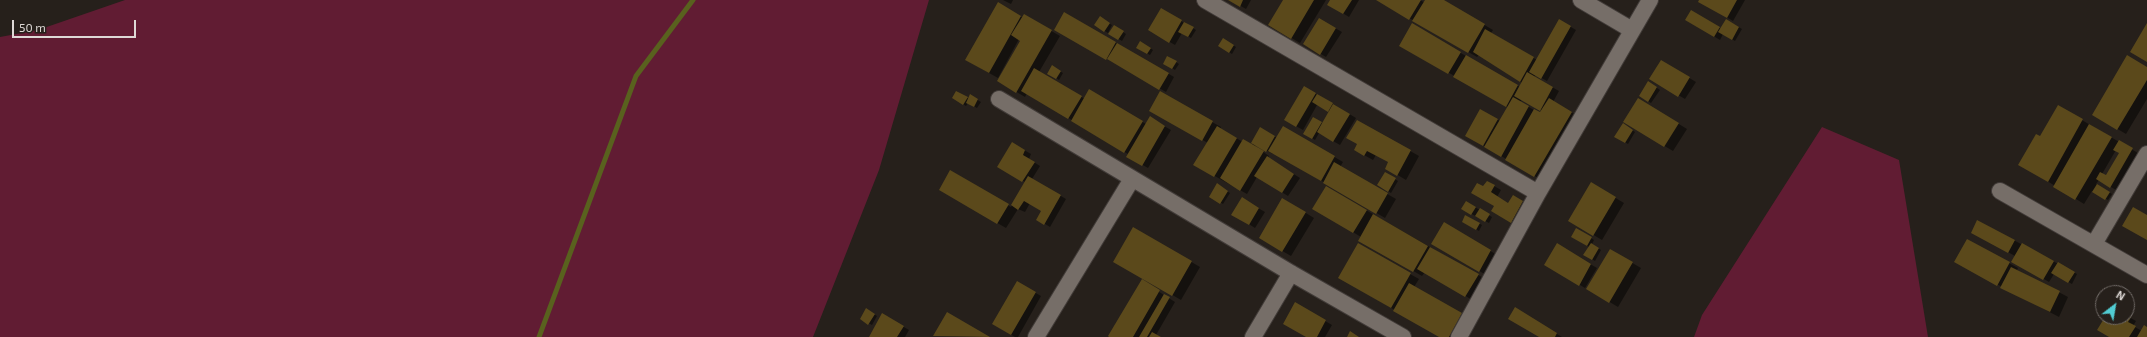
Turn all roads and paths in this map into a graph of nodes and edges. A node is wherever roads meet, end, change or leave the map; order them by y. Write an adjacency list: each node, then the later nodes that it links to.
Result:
1 (1205, 0): 9 (street)
2 (1581, 0): 4 (street)
3 (1650, 0): 4 (street)
4 (1632, 30): 9 (street)
5 (999, 99): 7 (street)
6 (2147, 154): 10 (street)
7 (1132, 179): 11 (street); 13 (street)
8 (2000, 191): 10 (street)
9 (1538, 193): 16 (street)
10 (2094, 244): 12 (street)
11 (1291, 274): 14 (street); 15 (street)
12 (2147, 275)
13 (1036, 337)
14 (1253, 337)
15 (1403, 337)
16 (1459, 337)

